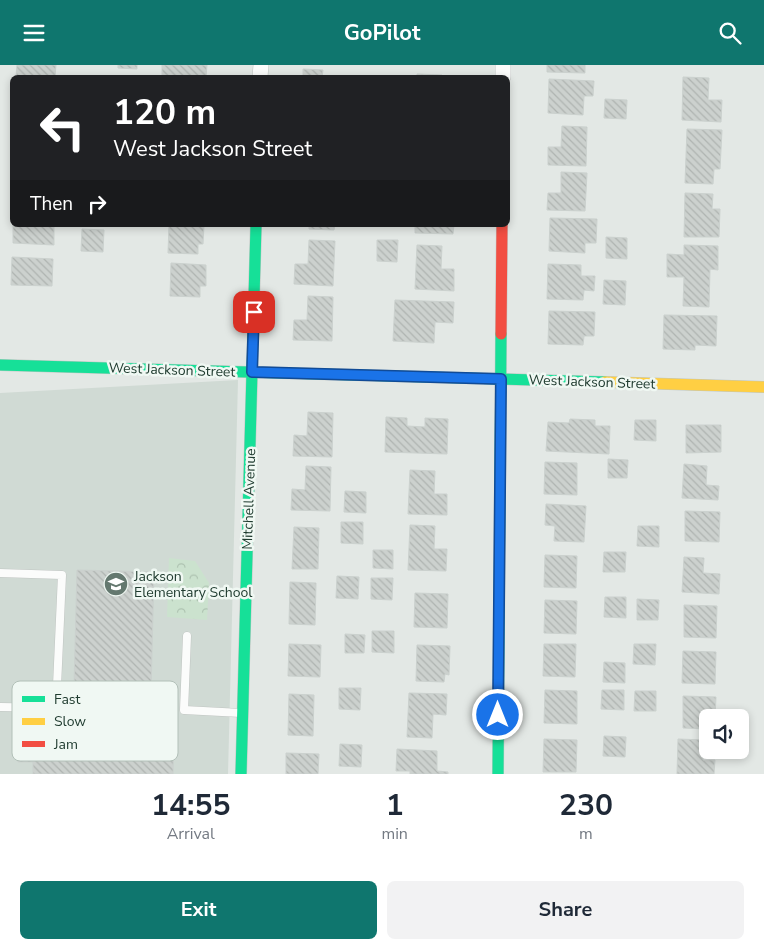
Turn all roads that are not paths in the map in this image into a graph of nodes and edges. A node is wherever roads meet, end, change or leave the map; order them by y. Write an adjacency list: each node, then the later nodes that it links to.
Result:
1 (256, 227): 4 (street, Mitchell Avenue)
2 (502, 227): 5 (street)
3 (0, 365): 4 (street, West Jackson Street)
4 (252, 372): 5 (street, West Jackson Street); 10 (street, Mitchell Avenue)
5 (501, 379): 6 (street, West Jackson Street); 12 (street)
6 (764, 387)
7 (0, 573): 9 (lane)
8 (187, 636): 10 (lane)
9 (57, 681)
10 (243, 713): 11 (street, Mitchell Avenue)
11 (241, 774)
12 (498, 774)

